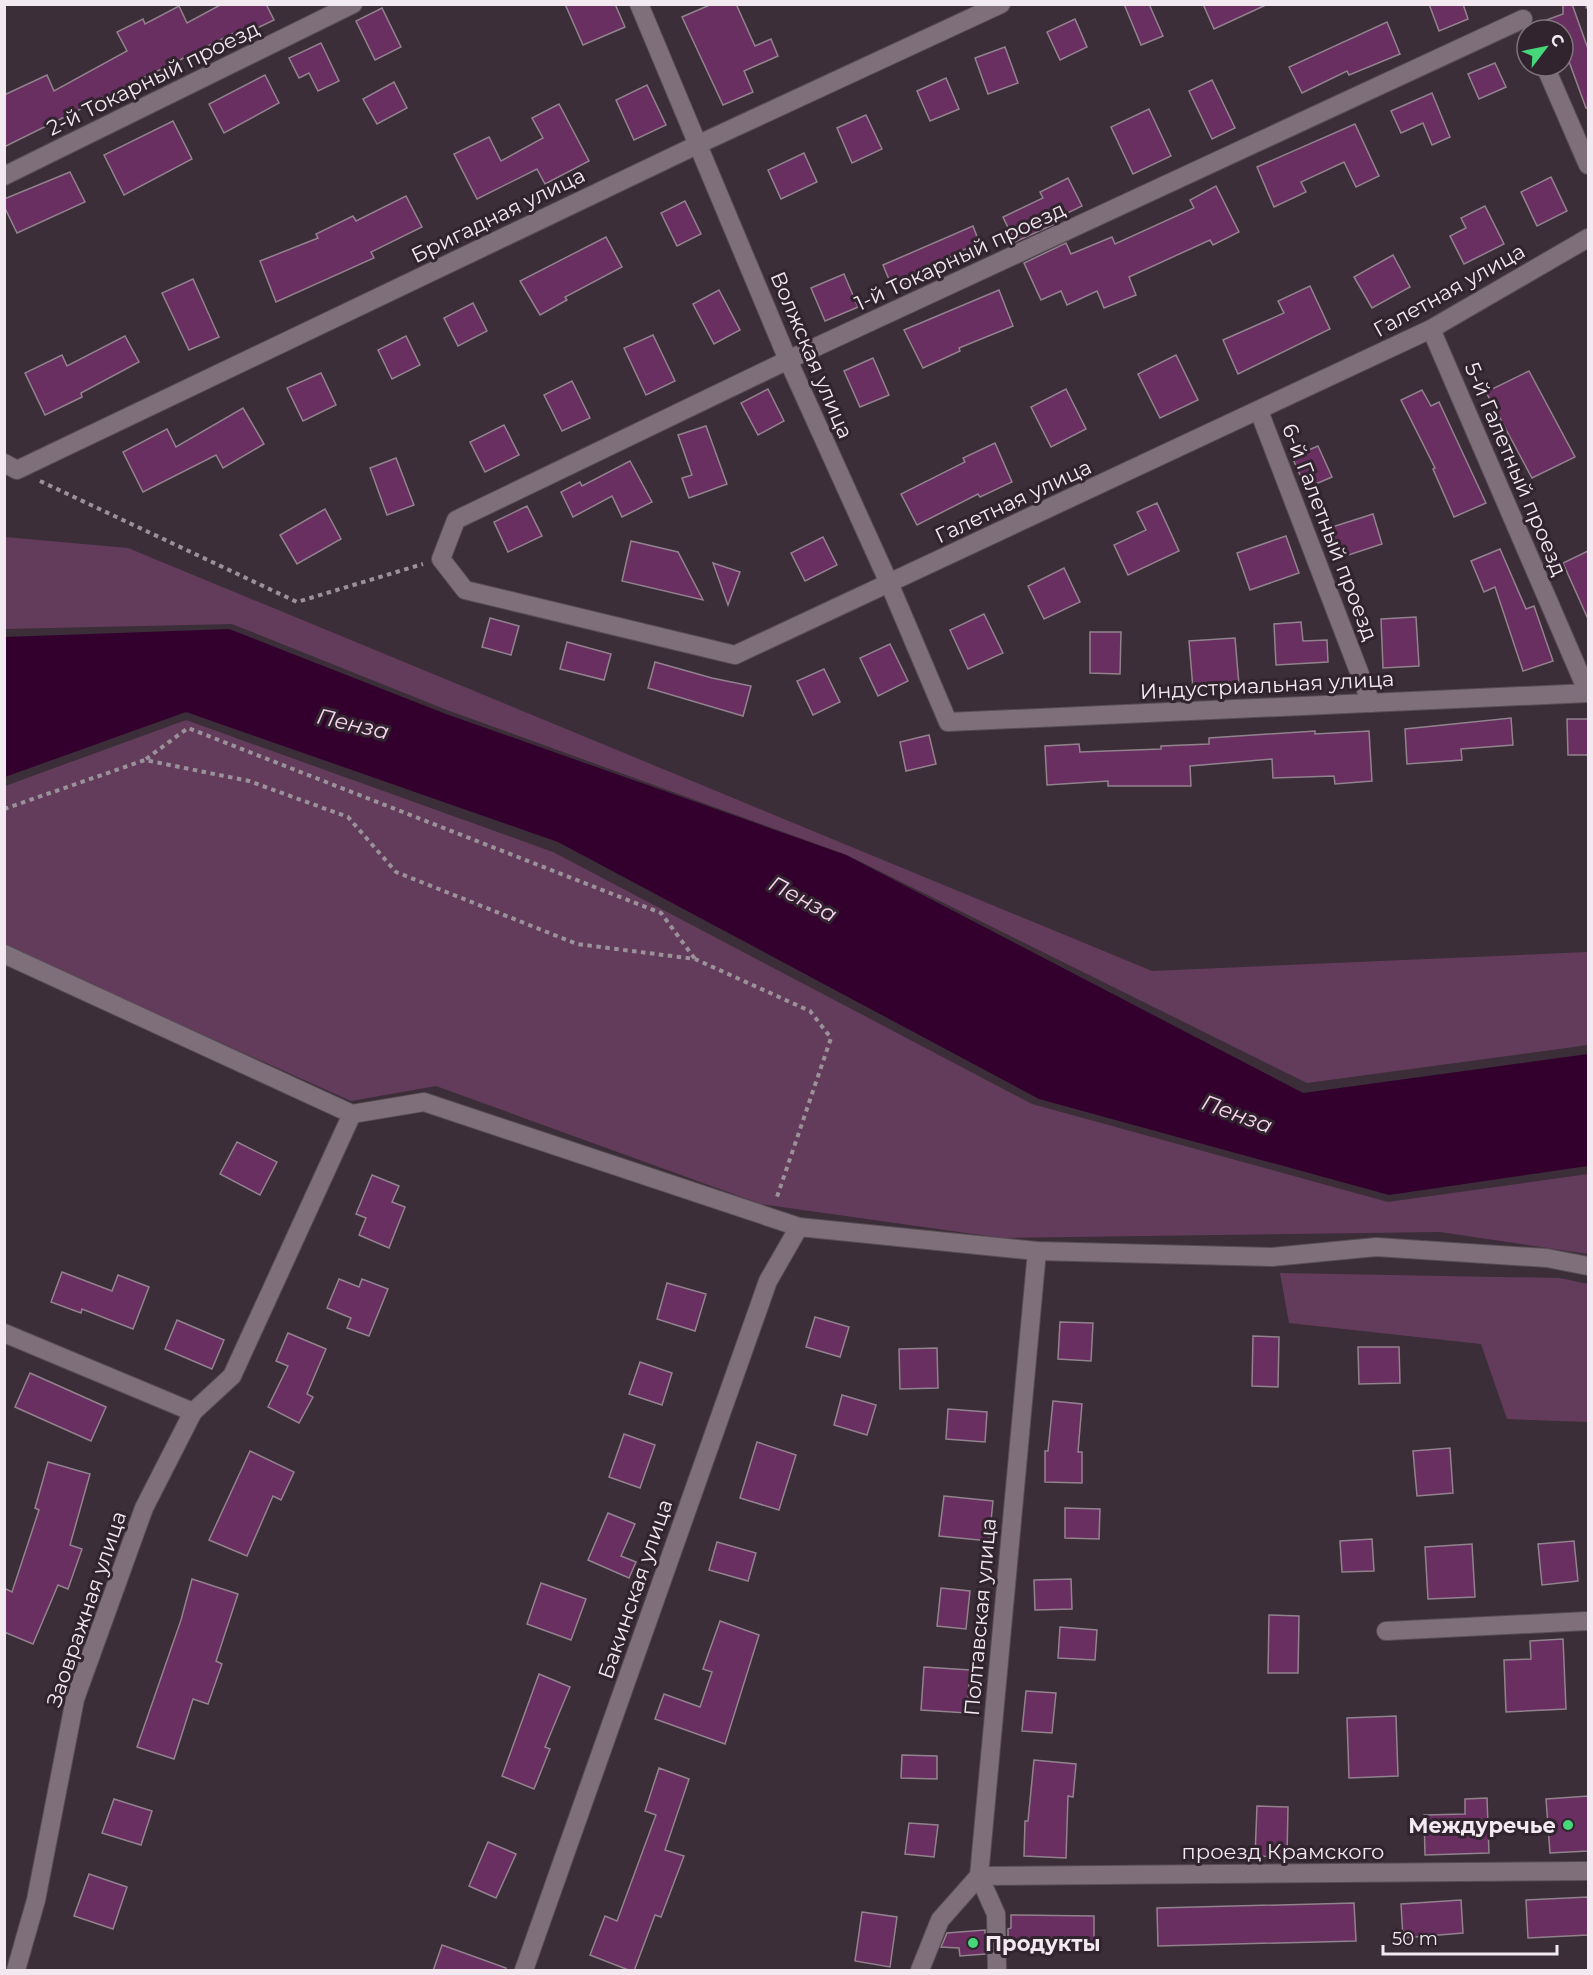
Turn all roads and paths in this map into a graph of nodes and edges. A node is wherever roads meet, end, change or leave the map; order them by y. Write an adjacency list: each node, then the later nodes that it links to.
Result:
1 (353, 4): 10 (street, 2-й Токарный проезд)
2 (639, 4): 8 (street, Волжская улица)
3 (1001, 4): 8 (street, Бригадная улица)
4 (1587, 4): 5 (path)
5 (1588, 10)
6 (1515, 22): 13 (street, 1-й Токарный проезд)
7 (1550, 78): 9 (street)
8 (699, 144): 13 (street, Волжская улица); 15 (street, Бригадная улица)
9 (1588, 165)
10 (4, 176)
11 (1588, 238): 12 (street, Галетная улица)
12 (1431, 329): 14 (street, Галетная улица); 18 (street, 5-й Галетный проезд)
13 (788, 360): 16 (street, 1-й Токарный проезд); 17 (street, Волжская улица)
14 (1259, 411): 17 (street, Галетная улица); 19 (street, 6-й Галетный проезд)
15 (11, 466): 16 (path)
16 (441, 559): 17 (street, Галетная улица)
17 (889, 583): 20 (street, Волжская улица)
18 (1588, 693): 19 (street, Индустриальная улица)
19 (1371, 703): 20 (street, Индустриальная улица)
20 (948, 722)
21 (145, 760): 22 (path); 24 (path); 24 (path)
22 (4, 809)
23 (4, 954): 25 (street)
24 (695, 959): 26 (path)
25 (352, 1114): 26 (street); 31 (street, Заовражная улица)
26 (770, 1217): 27 (street)
27 (799, 1227): 28 (street); 37 (street, Бакинская улица)
28 (1037, 1251): 29 (street); 35 (street, Полтавская улица)
29 (1588, 1266)
30 (4, 1333): 31 (street)
31 (193, 1412): 36 (street, Заовражная улица)
32 (1588, 1621): 33 (street)
33 (1386, 1631)
34 (1588, 1871): 35 (street, проезд Крамского)
35 (978, 1876): 38 (street); 39 (street)
36 (16, 1971)
37 (524, 1971)
38 (920, 1971)
39 (997, 1971)

